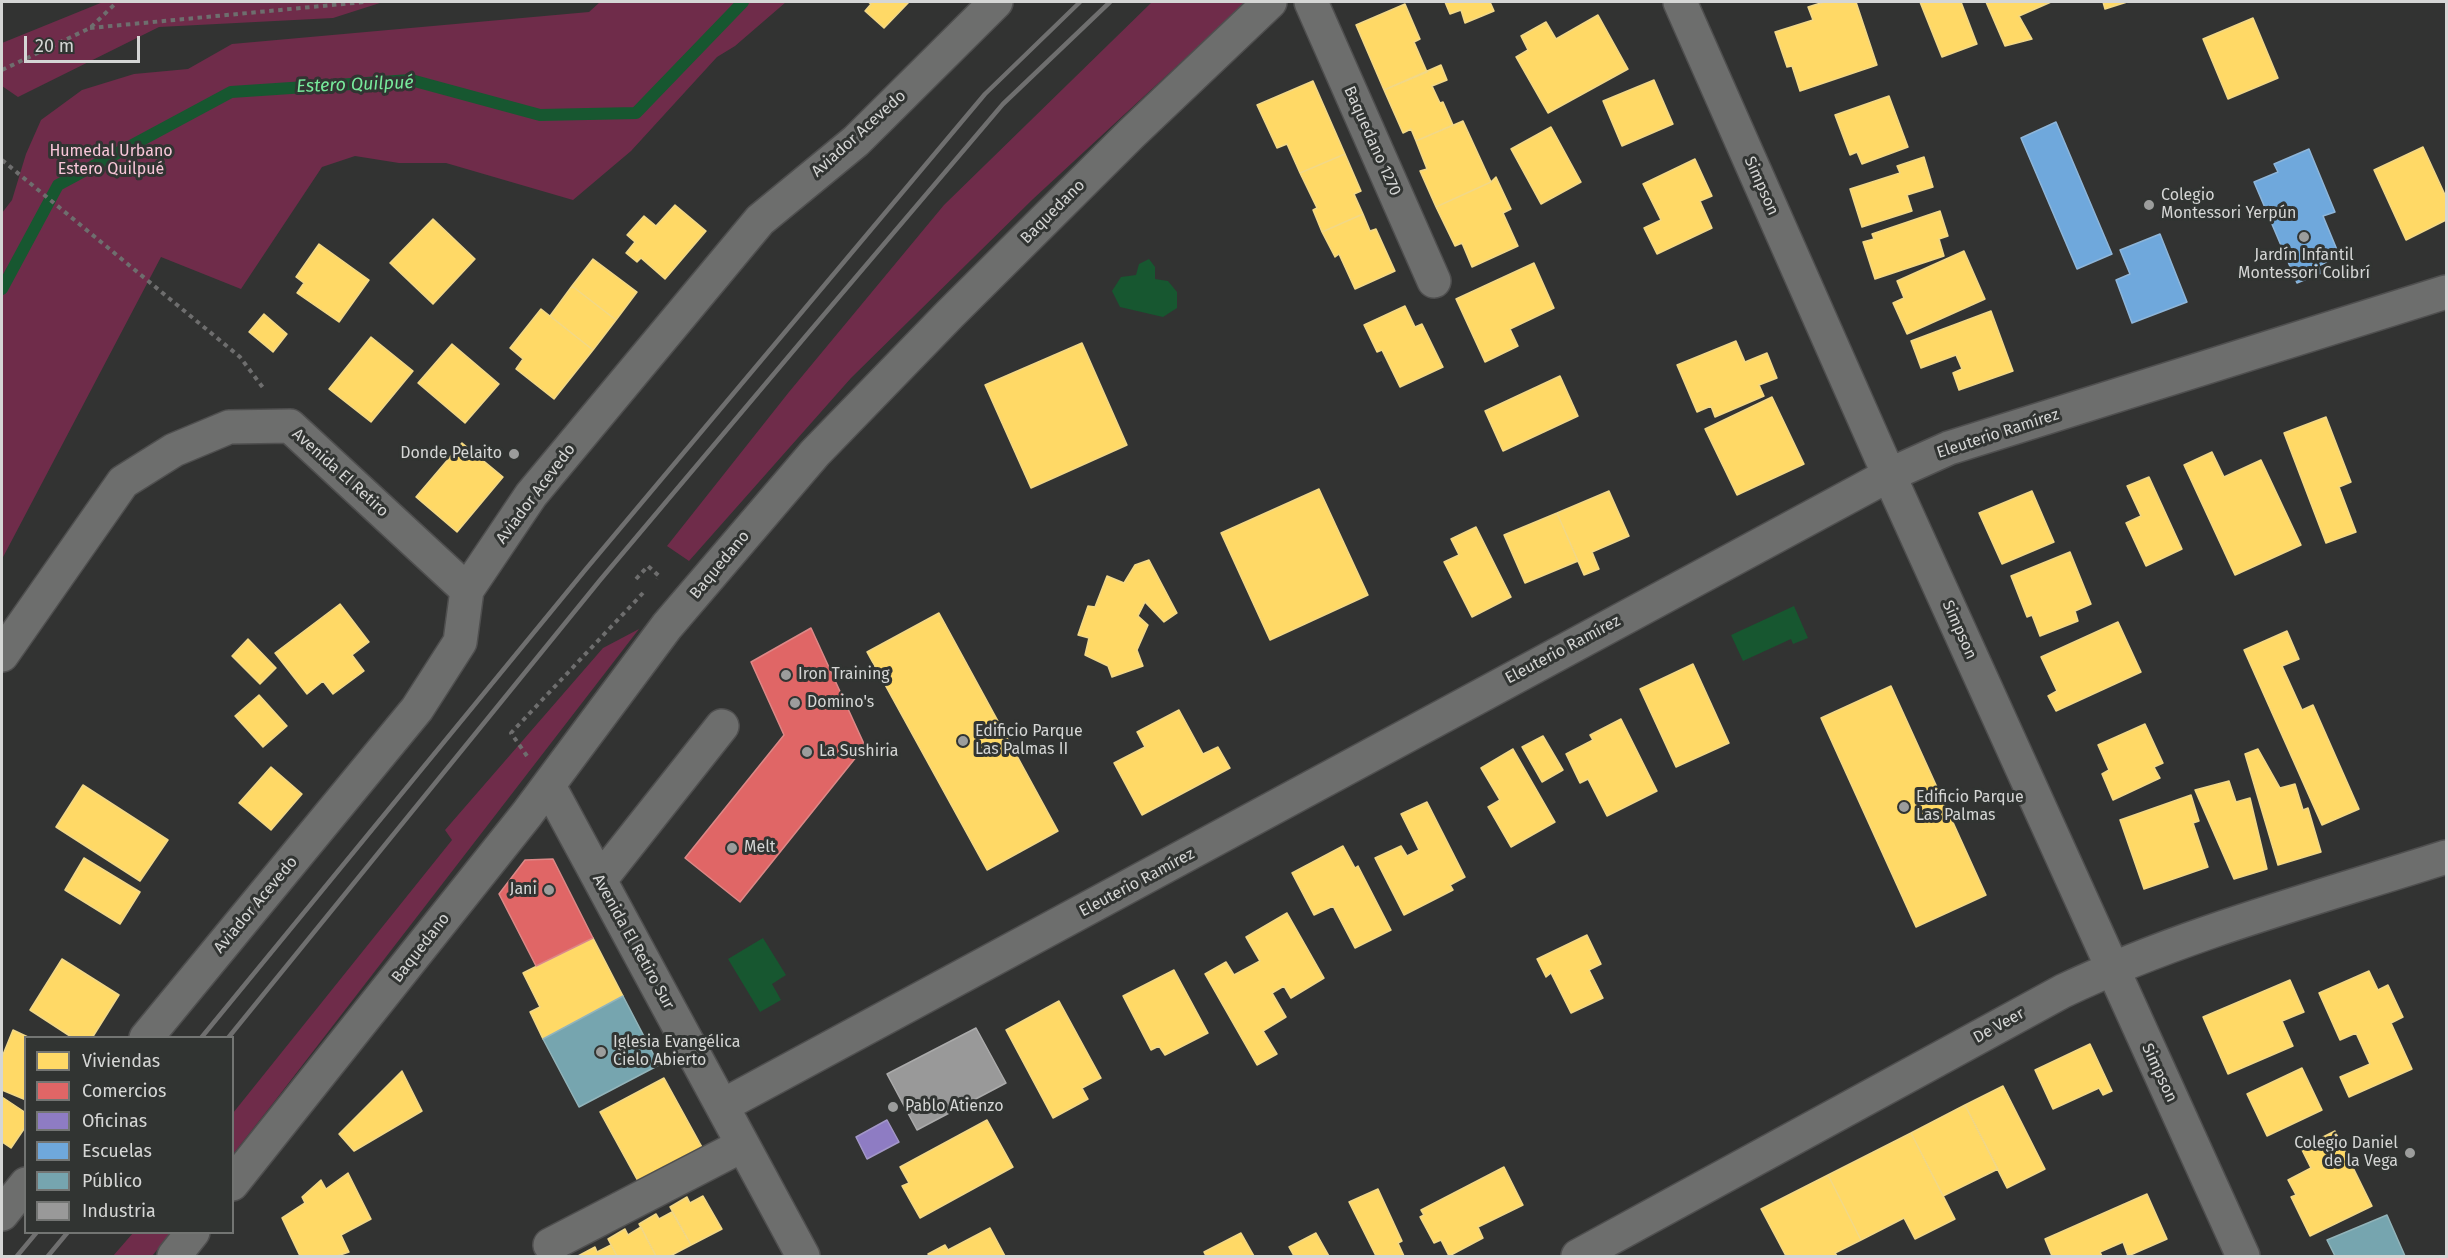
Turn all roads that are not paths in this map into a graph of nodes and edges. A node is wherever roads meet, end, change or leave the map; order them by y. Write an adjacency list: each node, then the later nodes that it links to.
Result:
1 (996, 2): 8 (street, Aviador Acevedo)
2 (1270, 2): 11 (street, Baquedano)
3 (1311, 2): 5 (street, Baquedano 1270)
4 (1680, 2): 7 (street, Simpson)
5 (1434, 281)
6 (2446, 292): 7 (street, Eleuterio Ramírez)
7 (1889, 475): 14 (street, Simpson); 16 (street, Eleuterio Ramírez)
8 (467, 590): 9 (street, Avenida El Retiro); 15 (street, Aviador Acevedo)
9 (2, 655)
10 (722, 726): 13 (street)
11 (549, 786): 13 (street, Avenida El Retiro Sur); 18 (street, Baquedano)
12 (2446, 857): 14 (street, De Veer)
13 (600, 880): 16 (street, Avenida El Retiro Sur)
14 (2111, 968): 25 (street, De Veer); 26 (street, Simpson)
15 (148, 1036)
16 (722, 1106): 17 (street, Avenida El Retiro Sur)
17 (743, 1145): 22 (street); 24 (street, Avenida El Retiro Sur)
18 (234, 1181)
19 (24, 1186): 20 (street)
20 (2, 1214)
21 (192, 1234): 23 (street)
22 (550, 1245)
23 (174, 1257)
24 (804, 1257)
25 (1578, 1257)
26 (2243, 1257)

